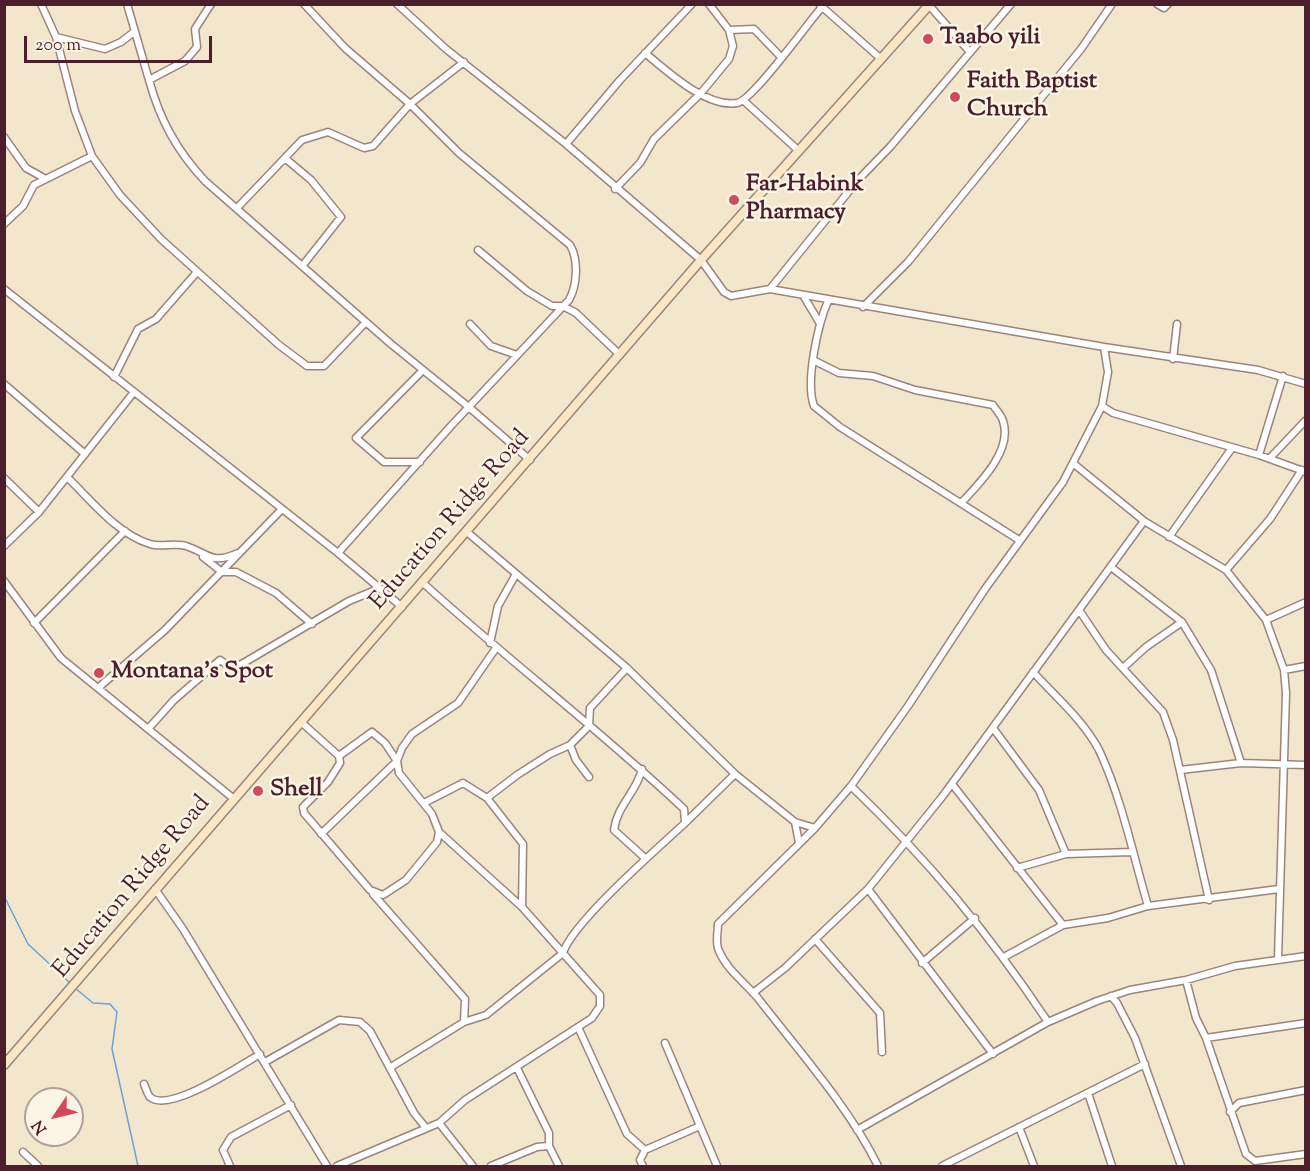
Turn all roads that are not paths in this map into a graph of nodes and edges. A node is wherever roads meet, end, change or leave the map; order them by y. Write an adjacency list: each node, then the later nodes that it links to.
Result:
1 (40, 4): 16 (street)
2 (127, 4): 15 (street)
3 (211, 4): 22 (street)
4 (304, 4): 25 (street)
5 (397, 4): 21 (street)
6 (692, 4): 18 (street)
7 (709, 4): 14 (street)
8 (1011, 4): 17 (street)
9 (1112, 4): 44 (street)
10 (1156, 4): 11 (street)
11 (1168, 4)
12 (929, 5): 17 (street); 20 (main road, Education Ridge Road)
13 (821, 6): 19 (street); 20 (street)
14 (729, 30): 19 (street); 23 (street)
15 (134, 32): 16 (street); 22 (street)
16 (56, 37): 29 (street)
17 (969, 51): 40 (street)
18 (645, 54): 23 (street); 27 (street)
19 (781, 57): 24 (street)
20 (880, 58): 28 (main road, Education Ridge Road)
21 (464, 62): 25 (street); 27 (street)
22 (148, 80): 33 (street)
23 (701, 93): 24 (street); 32 (street)
24 (744, 101): 28 (street)
25 (410, 104): 30 (street); 43 (street)
26 (6, 142): 31 (street)
27 (566, 144): 32 (street)
28 (800, 151): 36 (main road, Education Ridge Road)
29 (93, 156): 31 (street); 38 (street)
30 (286, 159): 33 (street); 37 (street)
31 (44, 178): 34 (street)
32 (615, 189): 36 (street)
33 (237, 208): 37 (street)
34 (4, 224)
35 (478, 250): 43 (street)
36 (701, 260): 40 (street); 50 (main road, Education Ridge Road)
37 (303, 265): 45 (street)
38 (197, 272): 45 (street); 56 (street)
39 (4, 289): 56 (street)
40 (770, 289): 41 (street)
41 (803, 295): 42 (street); 46 (street)
42 (828, 301): 44 (street); 46 (street)
43 (564, 306): 50 (street); 51 (street)
44 (863, 307): 49 (street)
45 (366, 322): 54 (street)
46 (819, 322): 53 (street)
47 (470, 324): 51 (street)
48 (1177, 324): 52 (street)
49 (1104, 347): 52 (street); 60 (street)
50 (620, 355): 67 (main road, Education Ridge Road)
51 (518, 356): 61 (street)
52 (1173, 358): 55 (street)
53 (815, 361): 73 (street); 73 (street)
54 (422, 371): 61 (street); 68 (street)
55 (1283, 376): 58 (street); 65 (street)
56 (114, 377): 59 (street)
57 (4, 384): 64 (street)
58 (1305, 384)
59 (134, 392): 64 (street); 74 (street)
60 (1102, 406): 63 (street); 69 (street)
61 (470, 408): 67 (street); 68 (street)
62 (1305, 420): 66 (street)
63 (1232, 448): 65 (street); 79 (street)
64 (85, 454): 71 (street)
65 (1259, 455): 66 (street)
66 (1270, 458): 70 (street)
67 (530, 460): 78 (main road, Education Ridge Road)
68 (420, 462): 84 (street)
69 (1074, 464): 76 (street); 80 (street)
70 (1304, 471): 86 (street)
71 (67, 477): 75 (street); 77 (street)
72 (4, 478): 75 (street)
73 (962, 502): 80 (street)
74 (282, 509): 82 (street); 84 (street)
75 (39, 512): 81 (street)
76 (1144, 521): 79 (street); 85 (street)
77 (124, 531): 83 (street); 97 (street)
78 (467, 532): 88 (street); 90 (main road, Education Ridge Road)
79 (1169, 537): 86 (street)
80 (1019, 540): 121 (street)
81 (4, 546)
82 (240, 552): 83 (street); 87 (street)
83 (200, 553): 87 (street)
84 (338, 553): 91 (street)
85 (1111, 567): 94 (street); 96 (street)
86 (1226, 570): 95 (street)
87 (222, 572): 98 (street); 105 (street)
88 (516, 574): 99 (street); 101 (street)
89 (4, 581): 97 (street)
90 (423, 583): 93 (main road, Education Ridge Road); 99 (street)
91 (378, 589): 93 (street); 98 (street)
92 (1305, 602): 95 (street)
93 (402, 607): 106 (main road, Education Ridge Road)
94 (1079, 610): 102 (street); 104 (street)
95 (1266, 620): 103 (street)
96 (1182, 622): 102 (street); 113 (street)
97 (34, 623): 105 (street)
98 (312, 624): 109 (street)
99 (493, 645): 107 (street); 112 (street)
100 (1305, 666): 103 (street)
101 (627, 668): 107 (street); 118 (street)
102 (1123, 668): 117 (street)
103 (1284, 670): 114 (street)
104 (1033, 672): 108 (street); 132 (street)
105 (98, 688): 109 (street)
106 (301, 722): 111 (street); 123 (main road, Education Ridge Road)
107 (589, 726): 110 (street); 116 (street)
108 (993, 728): 120 (street); 133 (street)
109 (148, 729): 123 (street)
110 (570, 745): 119 (street); 122 (street)
111 (339, 756): 112 (street); 129 (street)
112 (397, 761): 124 (street); 129 (street)
113 (1241, 764): 114 (street); 117 (street)
114 (1284, 765): 115 (street); 138 (street)
115 (1305, 765)
116 (642, 769): 126 (street); 134 (street)
117 (1180, 770): 140 (street)
118 (735, 774): 125 (street); 126 (street)
119 (589, 777)
120 (952, 784): 130 (street); 135 (street)
121 (851, 786): 127 (street); 130 (street)
122 (487, 798): 124 (street); 142 (street)
123 (234, 799): 136 (main road, Education Ridge Road)
124 (424, 803): 128 (street)
125 (795, 822): 127 (street); 131 (street)
126 (685, 823): 134 (street)
127 (815, 828): 131 (street)
128 (439, 832): 139 (street); 142 (street)
129 (321, 834): 139 (street)
130 (907, 840): 137 (street); 143 (street)
131 (800, 843): 152 (street)
132 (1132, 852): 133 (street); 141 (street)
133 (1066, 854): 135 (street)
134 (646, 859): 146 (street)
135 (1017, 868): 144 (street)
136 (155, 889): 161 (street); 165 (main road, Education Ridge Road)
137 (868, 889): 145 (street); 150 (street)
138 (1279, 889): 140 (street); 149 (street)
139 (370, 890): 154 (street)
140 (1209, 900): 141 (street)
141 (1148, 906): 144 (street)
142 (522, 907): 146 (street)
143 (975, 918): 148 (street); 150 (street)
144 (1063, 925): 148 (street)
145 (815, 939): 152 (street); 160 (street)
146 (563, 953): 154 (street); 157 (street)
147 (1305, 956): 149 (street)
148 (1004, 957): 155 (street)
149 (1278, 959): 151 (street)
150 (922, 963): 162 (street)
151 (1186, 980): 153 (street); 158 (street)
152 (753, 993): 177 (street)
153 (1111, 996): 155 (street); 164 (street)
154 (464, 1022): 166 (street)
155 (1048, 1022): 162 (street)
156 (1305, 1023): 158 (street)
157 (578, 1028): 167 (street); 179 (street)
158 (1206, 1038): 172 (street)
159 (664, 1043): 174 (street)
160 (882, 1052)
161 (260, 1054): 163 (street); 168 (street)
162 (993, 1054): 177 (street)
163 (265, 1062): 166 (street); 171 (street)
164 (1145, 1064): 170 (street); 196 (street)
165 (5, 1065)
166 (391, 1067): 176 (street)
167 (516, 1068): 173 (street); 178 (street)
168 (144, 1084)
169 (1305, 1090): 172 (street)
170 (1088, 1093): 175 (street); 195 (street)
171 (291, 1105): 184 (street); 185 (street)
172 (1230, 1112): 181 (street)
173 (439, 1124): 176 (street); 187 (street)
174 (700, 1126): 179 (street); 191 (street)
175 (1018, 1127): 182 (street); 194 (street)
176 (426, 1128): 186 (street)
177 (857, 1130): 192 (street)
178 (549, 1146): 188 (street); 189 (street)
179 (645, 1150): 190 (street)
180 (23, 1152): 183 (street)
181 (1305, 1154)
182 (959, 1163): 193 (street)
183 (38, 1167)
184 (230, 1167)
185 (327, 1167)
186 (337, 1167)
187 (473, 1167)
188 (491, 1167)
189 (559, 1167)
190 (643, 1167)
191 (717, 1167)
192 (878, 1167)
193 (942, 1167)
194 (1034, 1167)
195 (1112, 1167)
196 (1181, 1167)

